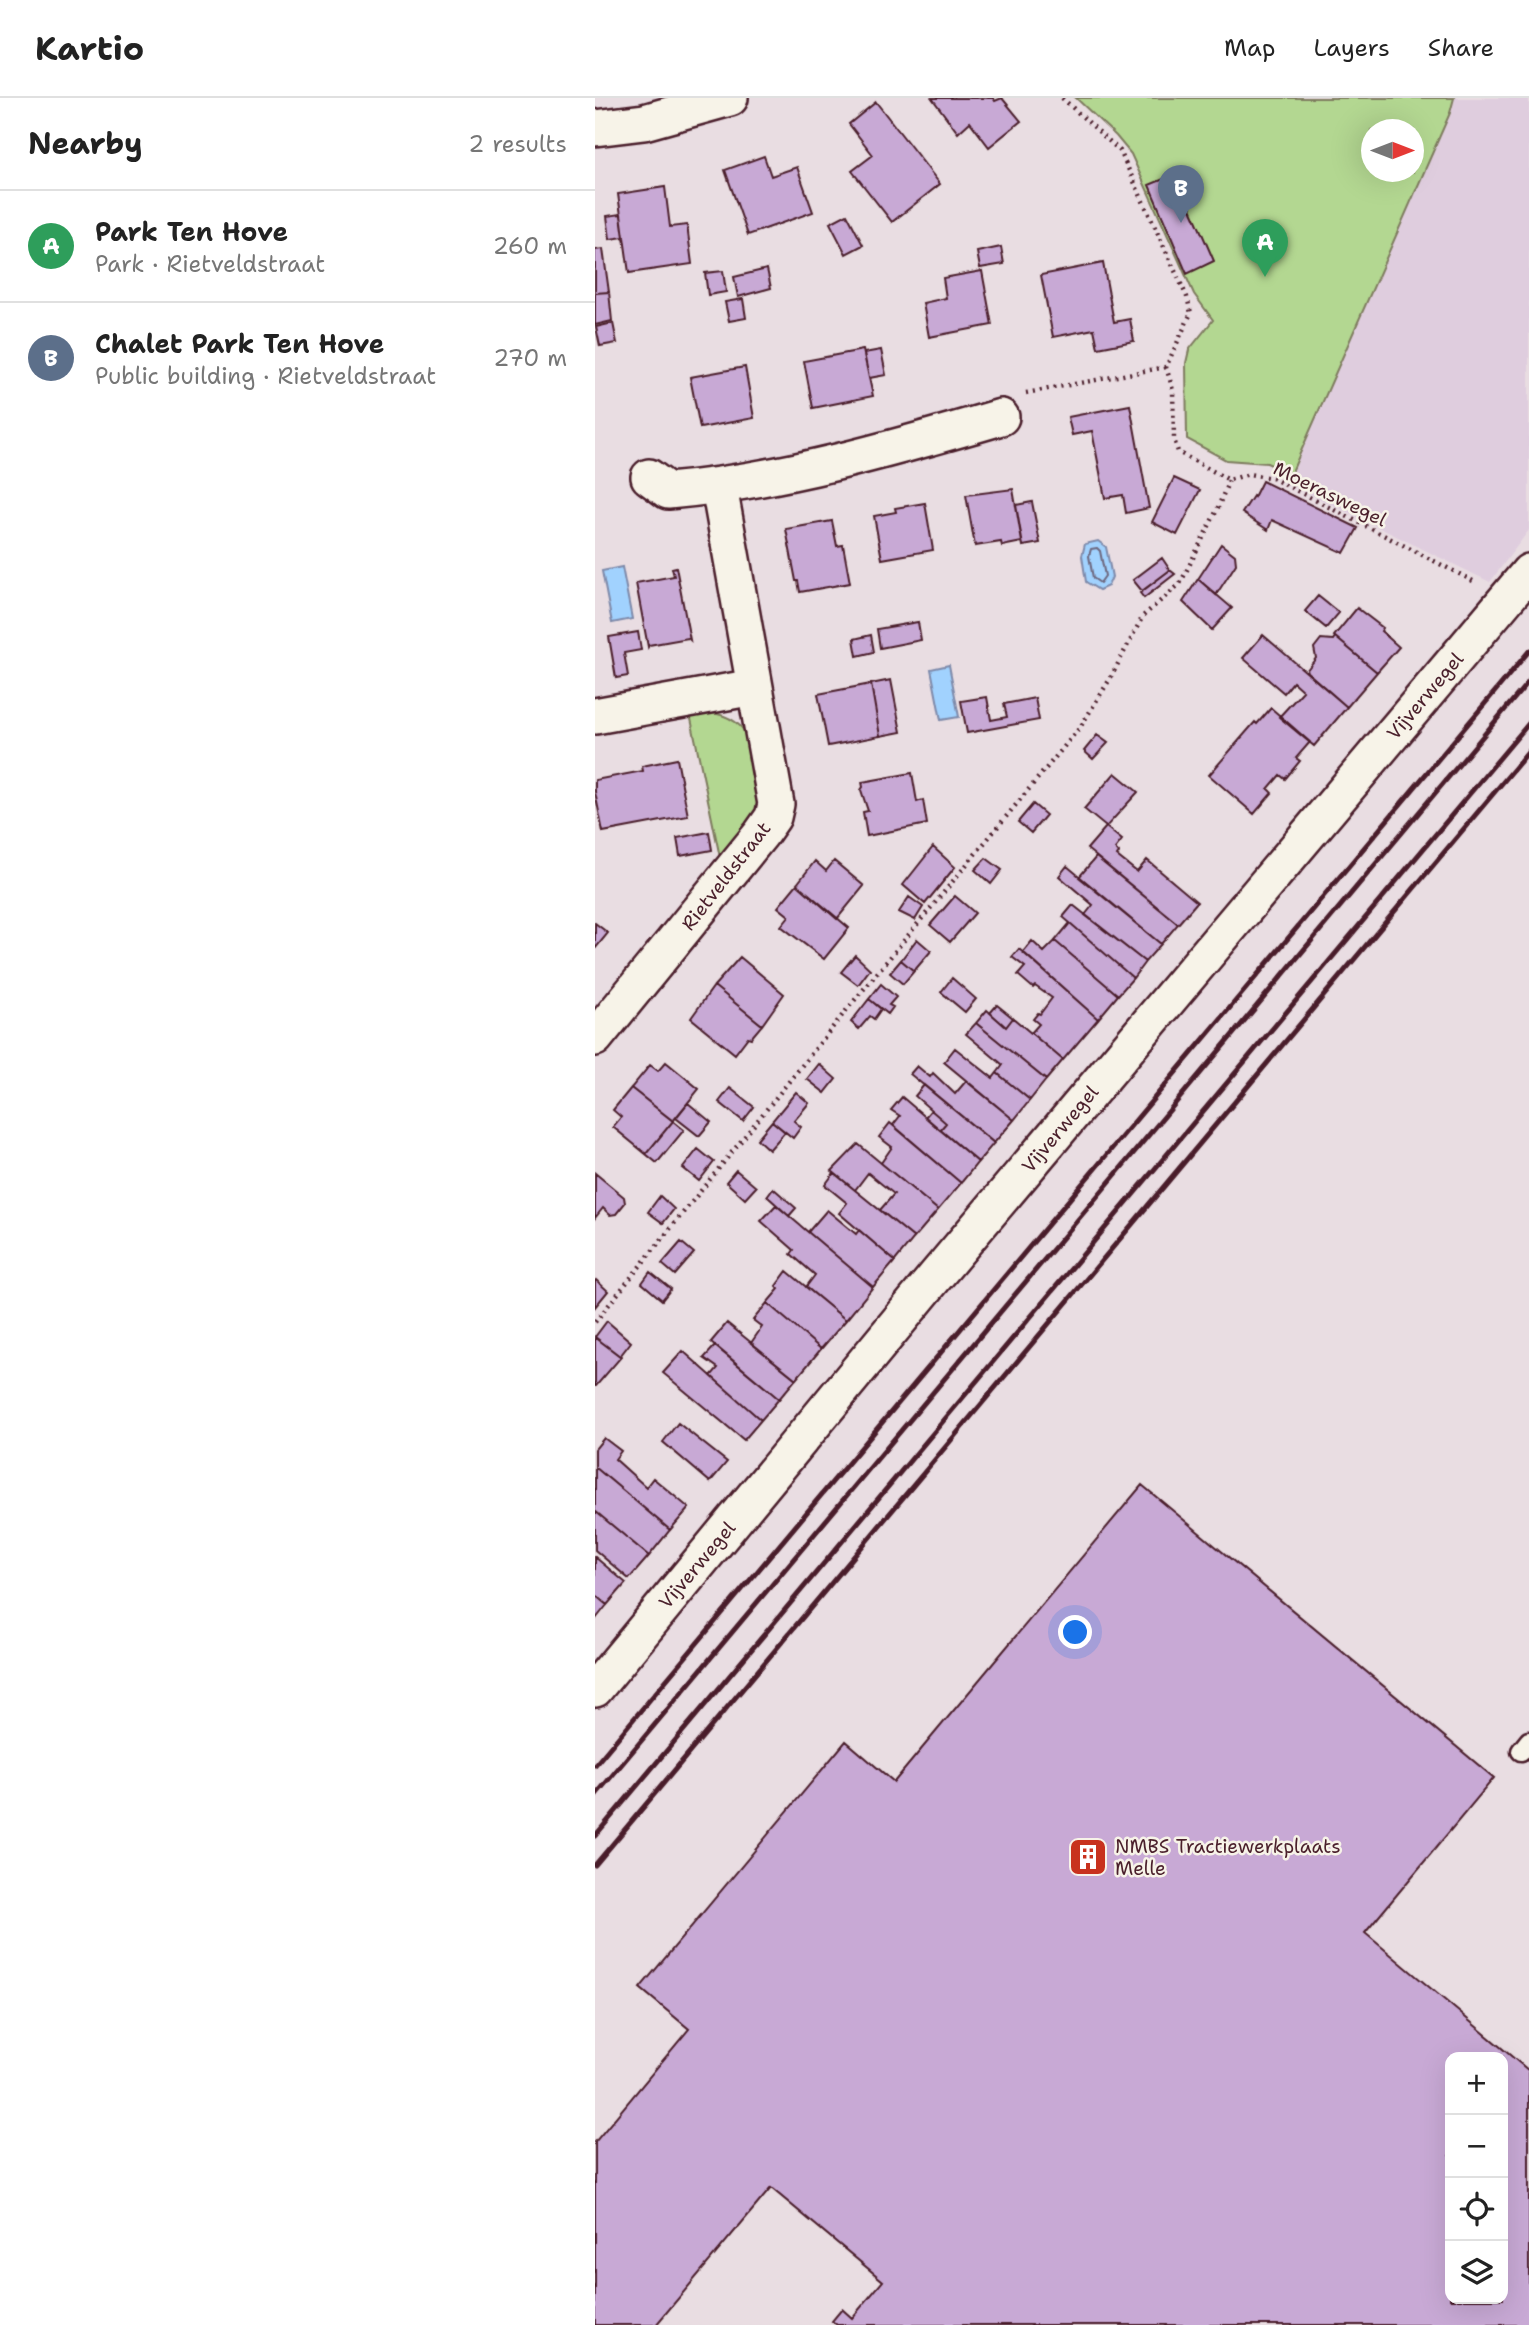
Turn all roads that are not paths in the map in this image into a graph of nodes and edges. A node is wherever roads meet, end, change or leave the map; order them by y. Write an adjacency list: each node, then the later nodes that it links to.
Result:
1 (730, 98): 2 (street)
2 (595, 128)
3 (1001, 417): 5 (street)
4 (649, 477): 5 (street)
5 (719, 487): 7 (street, Rietveldstraat)
6 (1518, 585): 10 (street, Vijverwegel)
7 (754, 687): 8 (street); 9 (street, Rietveldstraat)
8 (595, 716)
9 (595, 1038)
10 (595, 1689)

